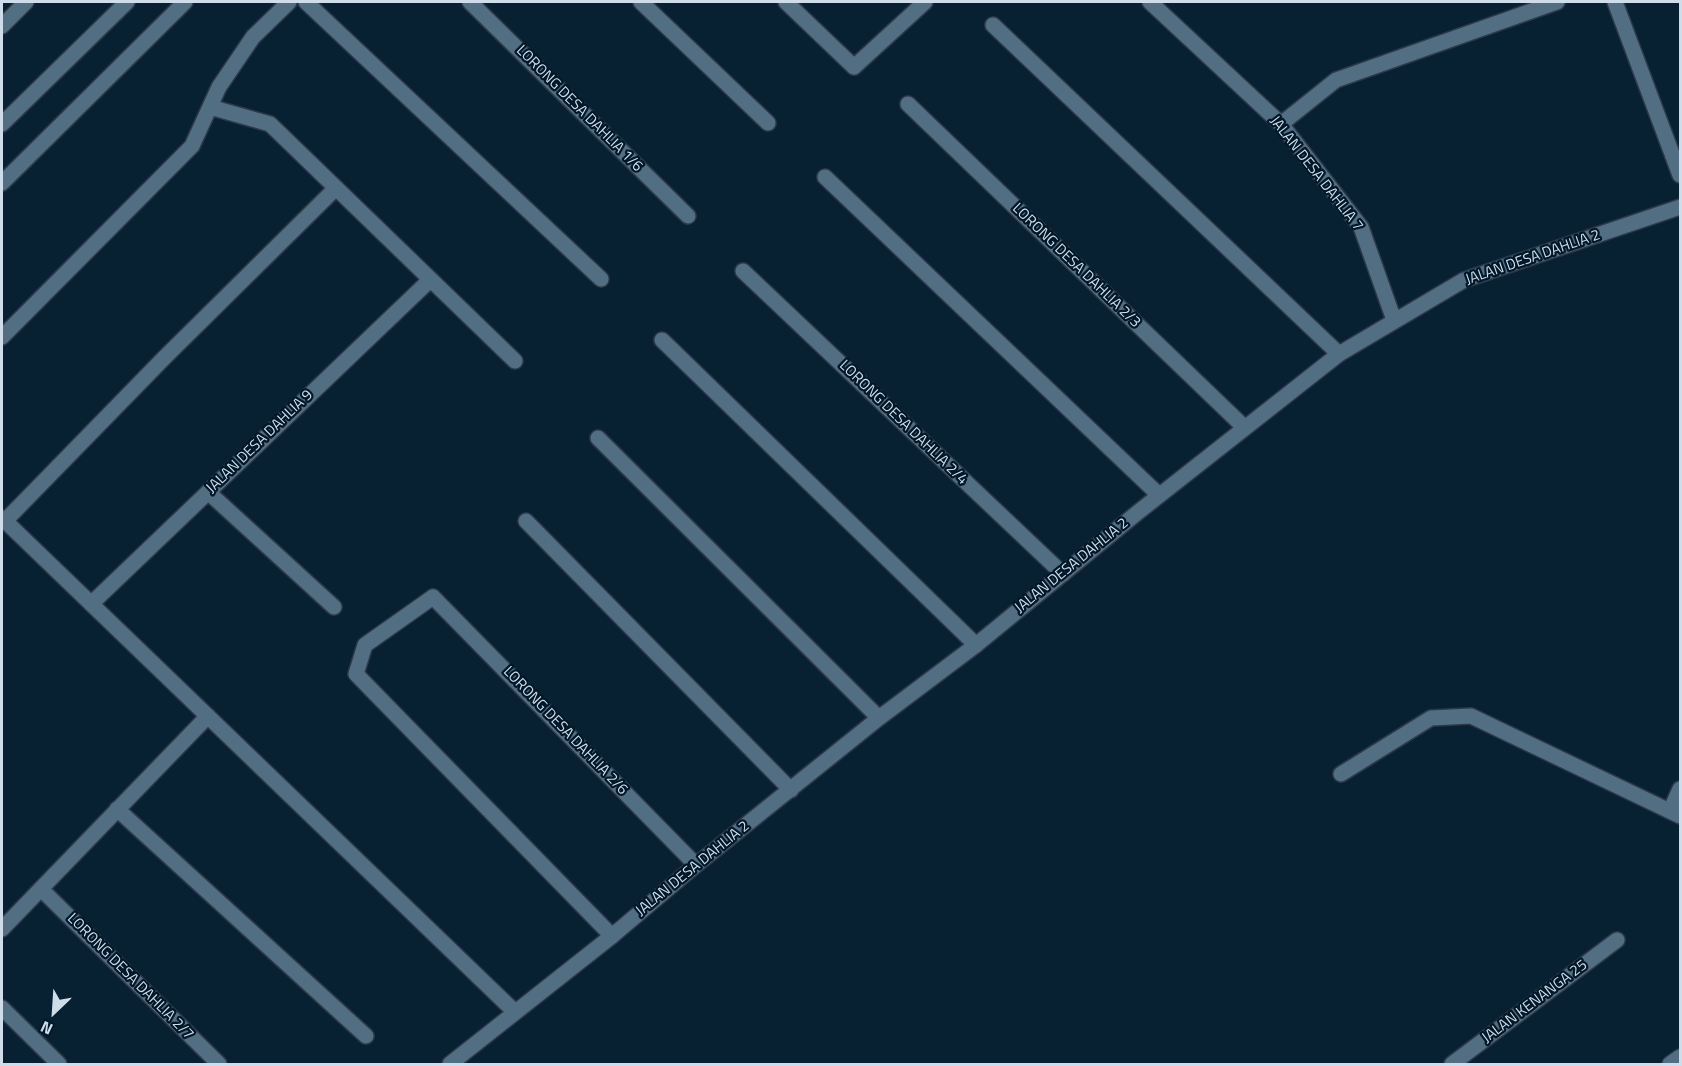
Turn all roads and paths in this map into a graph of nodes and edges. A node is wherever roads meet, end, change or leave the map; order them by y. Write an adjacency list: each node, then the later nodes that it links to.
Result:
1 (26, 2): 14 (street)
2 (126, 2): 18 (street)
3 (185, 2): 22 (street)
4 (289, 2): 16 (street)
5 (306, 2): 27 (street)
6 (470, 2): 25 (street, LORONG DESA DAHLIA 1/6)
7 (641, 2): 17 (street)
8 (786, 2): 9 (street)
9 (925, 2)
10 (1150, 2): 19 (street, JALAN DESA DAHLIA 7)
11 (1557, 2): 19 (street)
12 (1615, 2): 20 (street)
13 (993, 25): 32 (street)
14 (2, 26)
15 (908, 104): 34 (street, LORONG DESA DAHLIA 2/3)
16 (210, 107): 23 (street); 30 (street)
17 (768, 123)
18 (2, 124)
19 (1281, 124): 29 (street, JALAN DESA DAHLIA 7)
20 (1680, 175)
21 (825, 177): 37 (street)
22 (2, 183)
23 (336, 188): 28 (street); 38 (street)
24 (1680, 207): 29 (street, JALAN DESA DAHLIA 2)
25 (688, 216)
26 (743, 271): 40 (street, LORONG DESA DAHLIA 2/4)
27 (601, 279)
28 (430, 280): 33 (street); 36 (street, JALAN DESA DAHLIA 9)
29 (1394, 320): 32 (street, JALAN DESA DAHLIA 2)
30 (2, 337)
31 (662, 340): 43 (street)
32 (1339, 354): 34 (street, JALAN DESA DAHLIA 2)
33 (514, 361)
34 (1245, 428): 37 (street, JALAN DESA DAHLIA 2)
35 (598, 438): 45 (street)
36 (208, 492): 41 (street, JALAN DESA DAHLIA 9); 42 (street)
37 (1159, 495): 40 (street, JALAN DESA DAHLIA 2)
38 (3, 520): 41 (street)
39 (526, 521): 48 (street)
40 (1062, 574): 43 (street, JALAN DESA DAHLIA 2)
41 (91, 604): 44 (street)
42 (334, 607)
43 (976, 645): 45 (street, JALAN DESA DAHLIA 2)
44 (208, 716): 49 (street); 57 (street)
45 (879, 718): 48 (street, JALAN DESA DAHLIA 2)
46 (1341, 774): 50 (street)
47 (1680, 789): 50 (street)
48 (790, 790): 51 (street, JALAN DESA DAHLIA 2)
49 (117, 809): 52 (street); 58 (street)
50 (1675, 813)
51 (696, 865): 54 (street, JALAN DESA DAHLIA 2); 54 (street, LORONG DESA DAHLIA 2/6)
52 (41, 889): 53 (street); 61 (street, LORONG DESA DAHLIA 2/7)
53 (2, 929)
54 (612, 936): 57 (street, JALAN DESA DAHLIA 2)
55 (1617, 940): 63 (street, JALAN KENANGA 25)
56 (2, 1008): 60 (street)
57 (515, 1012): 62 (street, JALAN DESA DAHLIA 2)
58 (366, 1036)
59 (1680, 1057): 64 (street)
60 (59, 1065)
61 (219, 1065)
62 (450, 1065)
63 (1452, 1065)
64 (1670, 1065)

